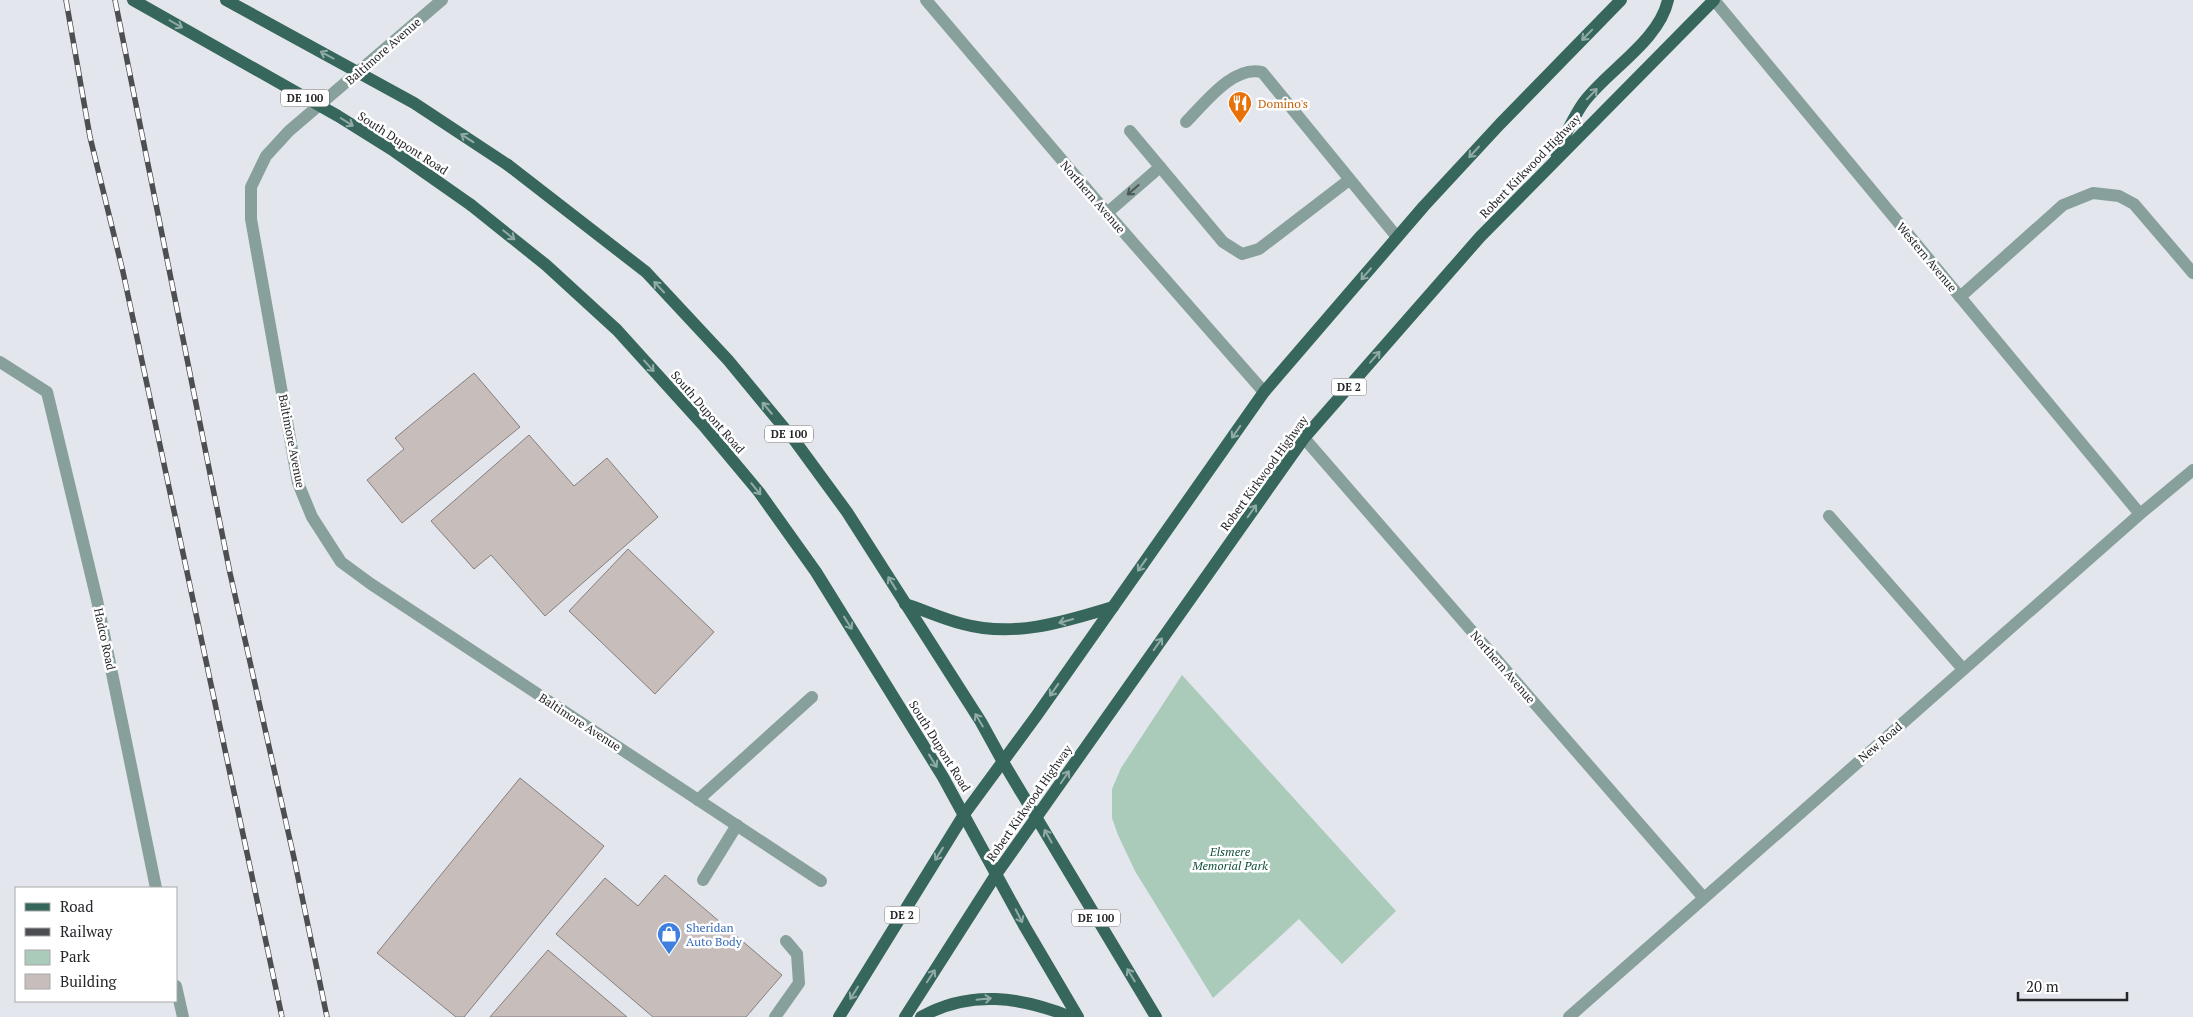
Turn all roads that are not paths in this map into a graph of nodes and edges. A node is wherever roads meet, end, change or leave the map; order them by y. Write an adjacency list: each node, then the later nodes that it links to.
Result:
1 (133, 0): 29 (main road, South Dupont Road / DE 100, one-way to 29, bridge)
2 (226, 0): 23 (main road, DE 100, one-way to 2, bridge)
3 (442, 0): 28 (street, Baltimore Avenue)
4 (926, 0): 13 (street, Northern Avenue)
5 (1620, 0): 14 (main road, DE 2, one-way to 14)
6 (1668, 0): 10 (main road, one-way to 6)
7 (1714, 0): 10 (main road, Robert Kirkwood Highway / DE 2); 16 (street, Western Avenue)
8 (1186, 122): 12 (street)
9 (1130, 132): 11 (street)
10 (1549, 166): 19 (main road, Robert Kirkwood Highway / DE 2, one-way to 10)
11 (1160, 167): 12 (street); 13 (street, one-way to 13)
12 (1349, 180): 14 (street)
13 (1106, 214): 18 (street, Northern Avenue)
14 (1397, 237): 18 (main road, DE 2, one-way to 18)
15 (2193, 273): 16 (street)
16 (1960, 297): 21 (street, Western Avenue)
17 (0, 362): 35 (street, Hadco Road)
18 (1264, 392): 24 (main road, DE 2, one-way to 24)
19 (1304, 438): 30 (main road, Robert Kirkwood Highway / DE 2, one-way to 19); 36 (street, Northern Avenue)
20 (2193, 470): 21 (street, New Road)
21 (2140, 514): 25 (street, New Road)
22 (1829, 516): 25 (street)
23 (905, 604): 24 (main road, one-way to 23); 27 (main road, DE 100, one-way to 23)
24 (1113, 607): 27 (main road, DE 2, one-way to 27)
25 (1963, 669): 36 (street, New Road)
26 (812, 697): 28 (street)
27 (1003, 762): 29 (main road, DE 2); 30 (main road, DE 100)
28 (698, 800): 31 (street, Baltimore Avenue)
29 (965, 813): 32 (main road, South Dupont Road / DE 100); 41 (main road, DE 2, one-way to 41)
30 (1037, 817): 32 (main road, Robert Kirkwood Highway / DE 2); 46 (main road, DE 100, one-way to 30)
31 (737, 826): 33 (street); 34 (street, Baltimore Avenue)
32 (997, 872): 42 (main road, Robert Kirkwood Highway / DE 2, one-way to 32); 45 (main road, South Dupont Road / DE 100, one-way to 45)
33 (702, 880)
34 (821, 881)
35 (156, 887)
36 (1703, 897): 47 (street, New Road)
37 (786, 941): 40 (street)
38 (178, 995): 39 (street)
39 (183, 1017)
40 (775, 1017)
41 (839, 1017)
42 (905, 1017)
43 (921, 1017): 44 (main road, one-way to 44)
44 (1071, 1017)
45 (1078, 1017)
46 (1156, 1017)
47 (1569, 1017)

